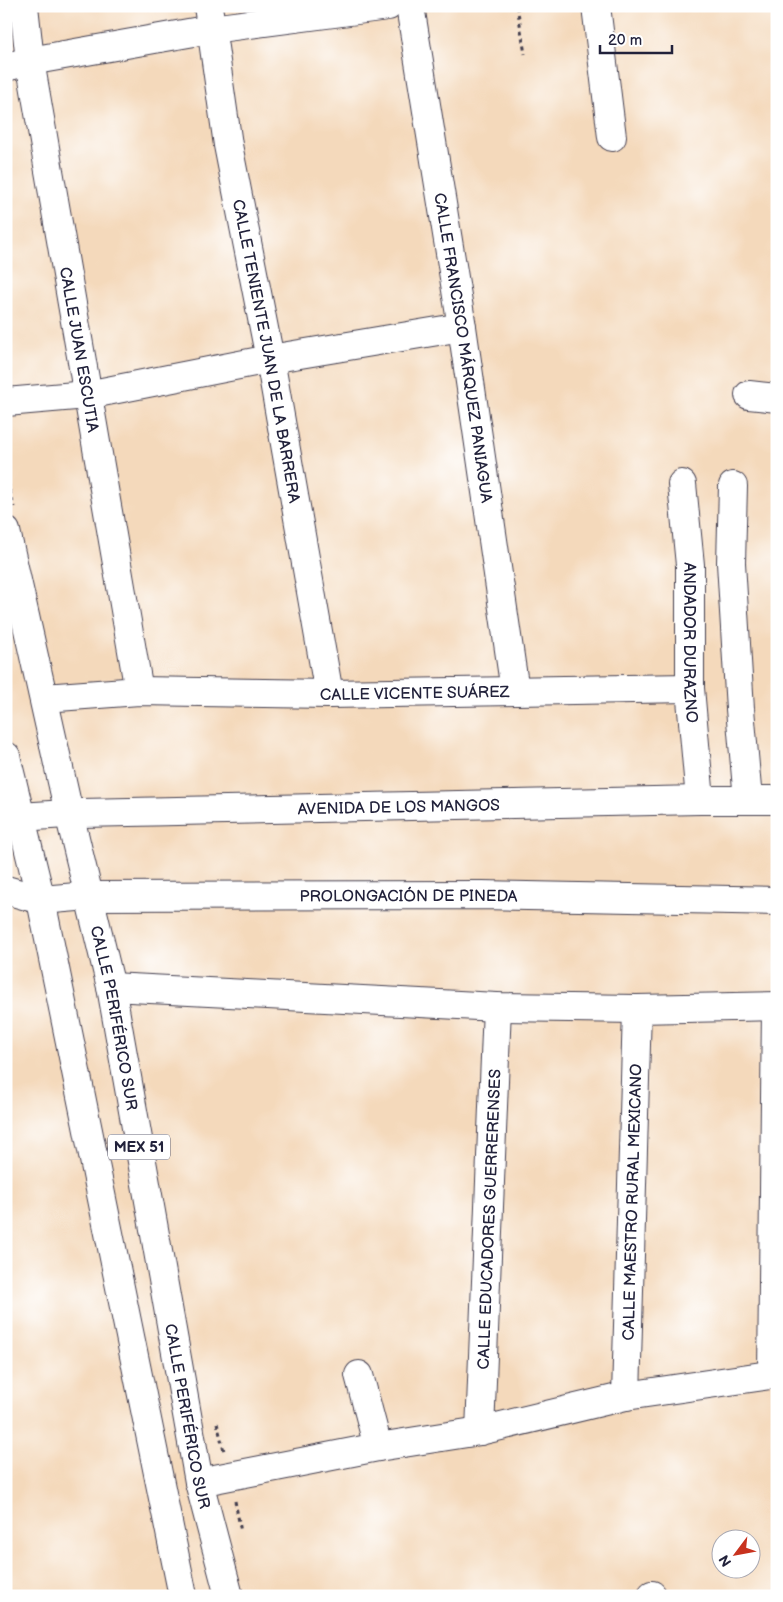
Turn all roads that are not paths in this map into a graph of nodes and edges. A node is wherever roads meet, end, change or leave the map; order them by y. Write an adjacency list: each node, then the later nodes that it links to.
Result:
1 (24, 6): 6 (street, CALLE JUAN ESCUTIA)
2 (388, 6): 5 (street)
3 (410, 6): 8 (street, CALLE FRANCISCO MÁRQUEZ PANIAGUA)
4 (596, 6): 7 (street)
5 (209, 18): 6 (street); 9 (street, CALLE TENIENTE JUAN DE LA BARRERA)
6 (18, 64): 10 (street, CALLE JUAN ESCUTIA)
7 (612, 137)
8 (462, 327): 9 (street); 21 (street, CALLE FRANCISCO MÁRQUEZ PANIAGUA)
9 (270, 359): 10 (street); 22 (street, CALLE TENIENTE JUAN DE LA BARRERA)
10 (87, 395): 13 (street); 20 (street, CALLE JUAN ESCUTIA)
11 (749, 395): 12 (street)
12 (777, 398)
13 (6, 402)
14 (682, 484): 18 (street, ANDADOR DURAZNO)
15 (733, 486): 17 (street)
16 (6, 531): 23 (street, CALLE PERIFÉRICO SUR / MEX 51)
17 (731, 563): 18 (street); 26 (street)
18 (690, 565): 19 (street, ANDADOR DURAZNO)
19 (690, 688): 21 (street, CALLE VICENTE SUÁREZ); 25 (street, ANDADOR DURAZNO)
20 (139, 691): 22 (street, CALLE VICENTE SUÁREZ); 23 (street, CALLE VICENTE SUÁREZ)
21 (515, 691): 22 (street, CALLE VICENTE SUÁREZ)
22 (329, 694)
23 (44, 698): 28 (street, CALLE PERIFÉRICO SUR / MEX 51)
24 (6, 756): 29 (street, MEX 51)
25 (700, 800): 26 (street, AVENIDA DE LOS MANGOS); 28 (street, AVENIDA DE LOS MANGOS)
26 (748, 800): 27 (street, AVENIDA DE LOS MANGOS)
27 (777, 800)
28 (69, 813): 29 (street, AVENIDA DE LOS MANGOS); 31 (street, CALLE PERIFÉRICO SUR / MEX 51)
29 (20, 817): 32 (street, MEX 51)
30 (6, 890): 32 (street)
31 (89, 896): 32 (street, PROLONGACIÓN DE PINEDA); 33 (street, PROLONGACIÓN DE PINEDA); 34 (street, CALLE PERIFÉRICO SUR / MEX 51)
32 (41, 900): 44 (street, MEX 51)
33 (777, 901)
34 (111, 987): 36 (street); 43 (street, CALLE PERIFÉRICO SUR / MEX 51)
35 (776, 1006): 37 (street); 38 (street)
36 (497, 1007): 37 (street); 41 (street, CALLE EDUCADORES GUERRERENSES)
37 (637, 1009): 40 (street, CALLE MAESTRO RURAL MEXICANO)
38 (775, 1374): 40 (street)
39 (360, 1375): 42 (street)
40 (626, 1396): 41 (street)
41 (480, 1431): 42 (street)
42 (378, 1448): 43 (street)
43 (199, 1482): 45 (street, CALLE PERIFÉRICO SUR / MEX 51)
44 (182, 1596)
45 (229, 1596)

